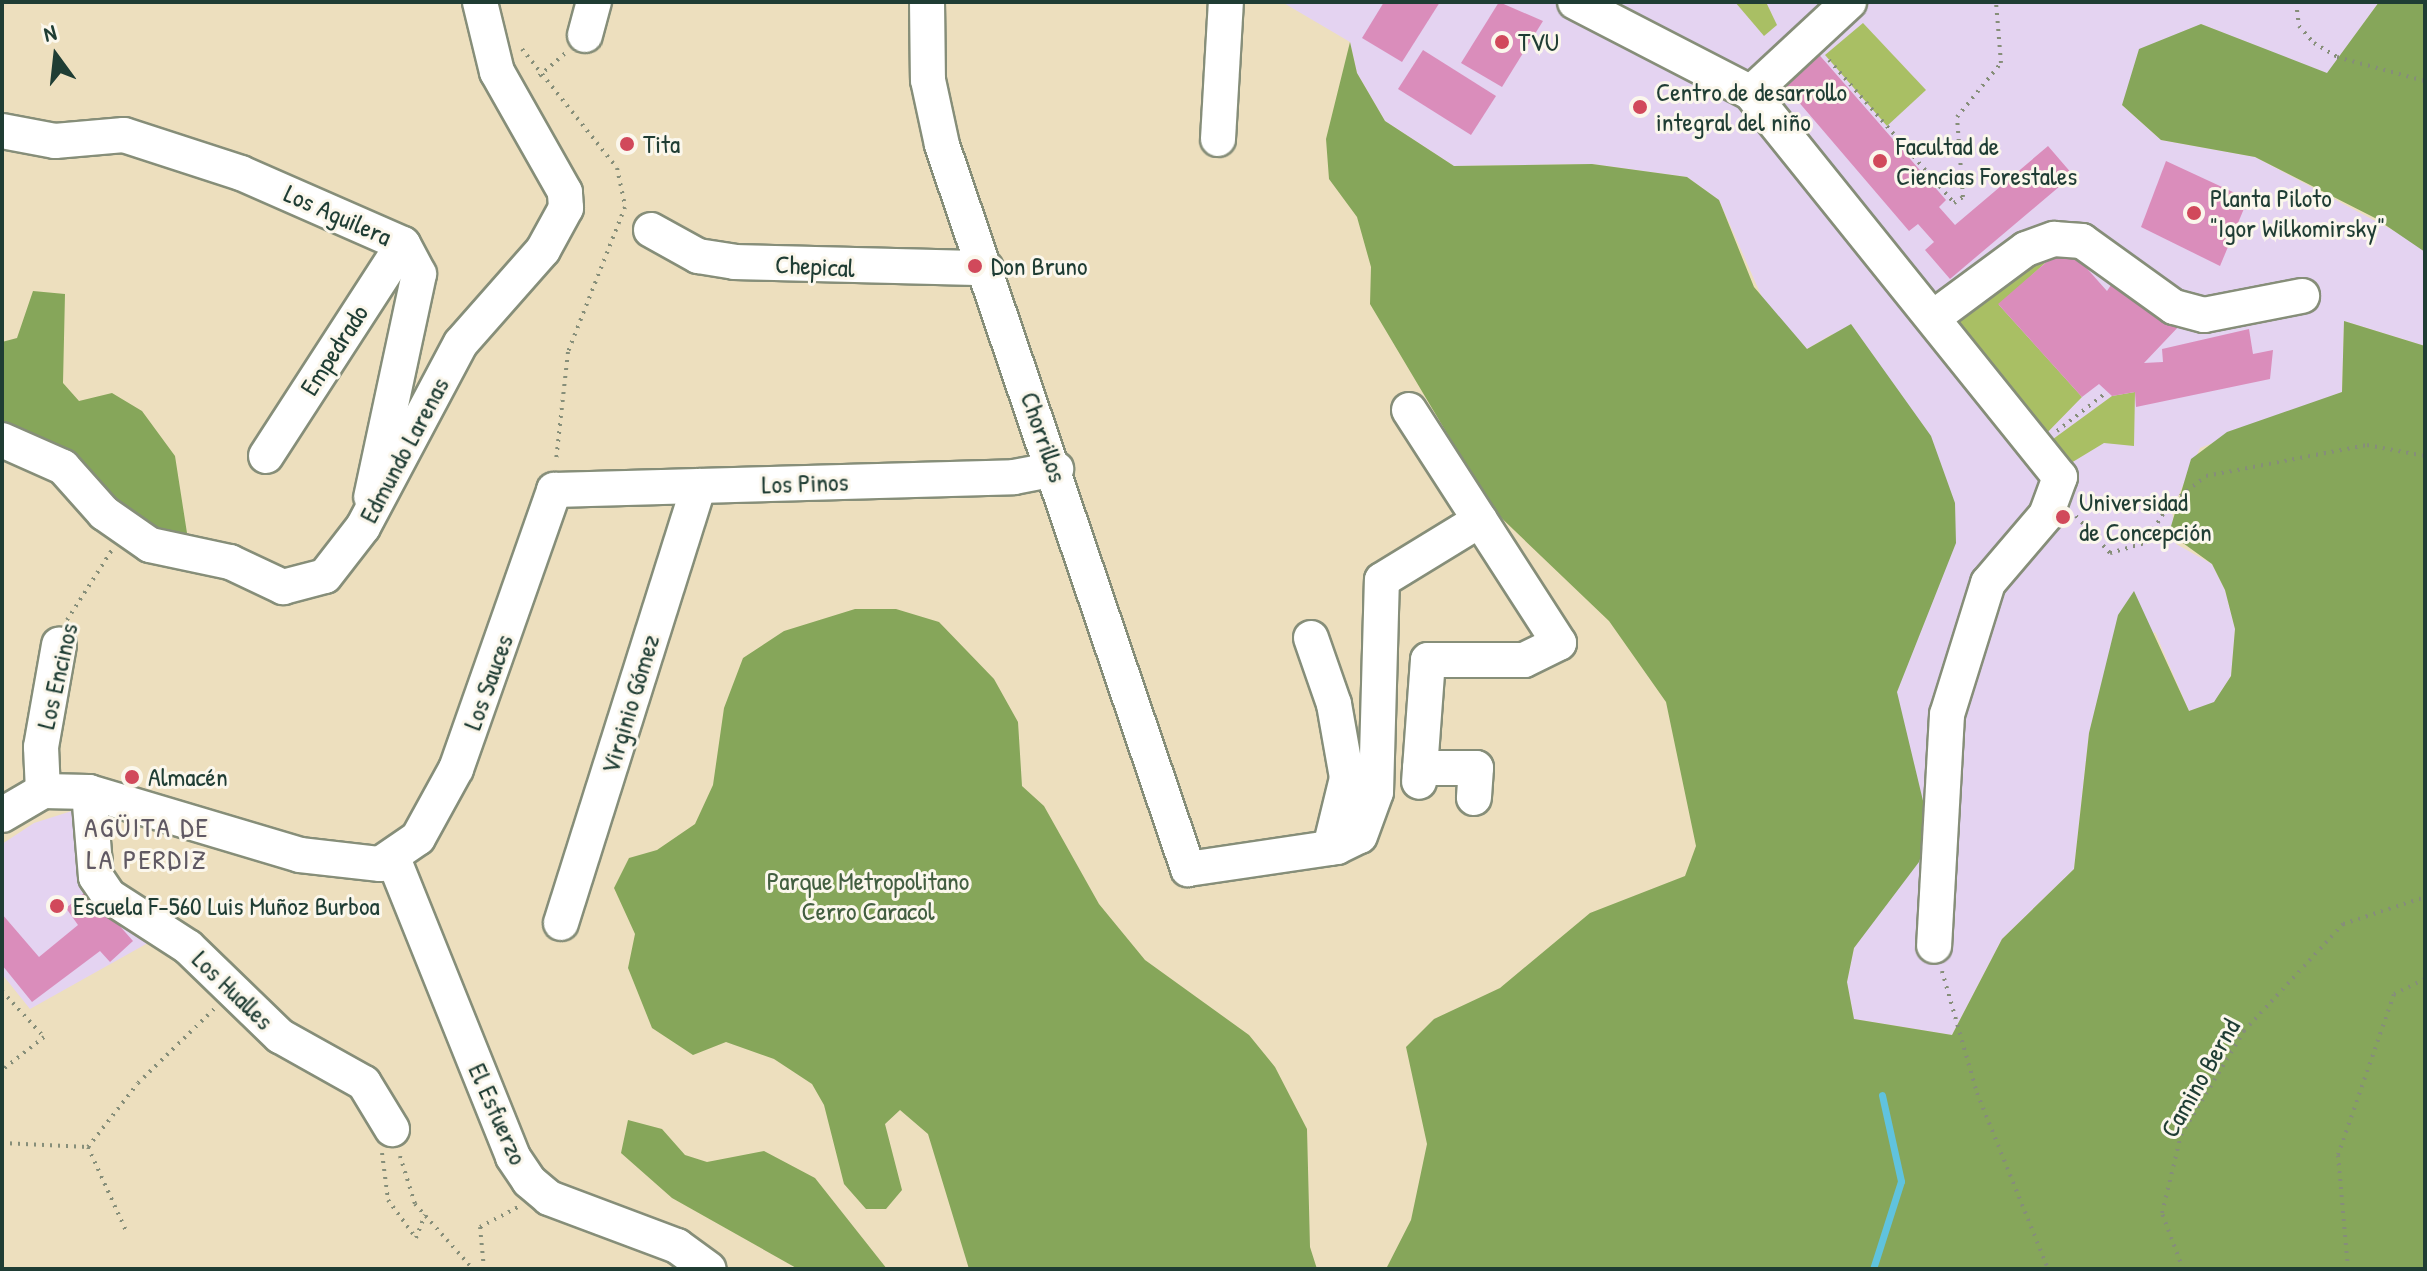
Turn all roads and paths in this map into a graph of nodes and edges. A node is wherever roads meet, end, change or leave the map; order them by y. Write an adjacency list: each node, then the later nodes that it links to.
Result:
1 (480, 2): 31 (street, Edmundo Larenas)
2 (594, 2): 9 (street)
3 (927, 2): 18 (street, Chorrillos)
4 (1226, 2): 15 (street)
5 (1575, 2): 13 (street)
6 (1849, 2): 10 (street)
7 (1996, 2): 10 (path)
8 (2296, 2): 12 (path)
9 (585, 35): 11 (path)
10 (1811, 38): 13 (street)
11 (539, 76)
12 (2425, 81)
13 (1751, 93): 20 (street)
14 (2, 131): 17 (street, Los Aguilera)
15 (1218, 139)
16 (651, 230): 18 (street, Chepical)
17 (403, 244): 25 (street, Empedrado); 31 (street, Los Aguilera)
18 (986, 268): 27 (street, Chorrillos)
19 (2302, 296): 20 (street)
20 (1934, 317): 28 (street)
21 (2107, 392): 23 (path)
22 (1409, 410): 32 (street)
23 (2054, 432)
24 (2, 440): 33 (street, Edmundo Larenas)
25 (266, 456)
26 (2425, 456): 28 (path)
27 (1056, 469): 29 (street, Los Pinos); 40 (street, Chorrillos)
28 (2060, 477): 44 (street)
29 (699, 486): 30 (street, Los Pinos); 43 (street, Virginio Gómez)
30 (554, 490): 41 (street, Los Sauces)
31 (369, 517): 33 (street, Edmundo Larenas)
32 (1480, 520): 38 (street); 40 (street)
33 (130, 533): 35 (path, Los Encinos)
34 (1311, 638): 40 (street)
35 (59, 645): 36 (street, Los Encinos)
36 (43, 791): 37 (street); 39 (street)
37 (89, 792): 41 (street); 46 (street, Los Hualles)
38 (1474, 798)
39 (2, 815)
40 (1330, 848)
41 (393, 858): 52 (street, El Esfuerzo)
42 (2425, 897): 59 (path, Camino Bernd)
43 (561, 923)
44 (1934, 946): 58 (path)
45 (2425, 979): 60 (path)
46 (236, 990): 49 (street, Los Hualles); 51 (path)
47 (2, 991): 48 (path)
48 (2, 1070)
49 (392, 1129): 53 (path); 53 (path)
50 (2, 1143): 51 (path)
51 (88, 1147): 54 (path)
52 (549, 1198): 56 (path); 57 (street, El Esfuerzo)
53 (425, 1215): 55 (path)
54 (127, 1233)
55 (473, 1269)
56 (484, 1269)
57 (709, 1269)
58 (2048, 1269)
59 (2183, 1269)
60 (2348, 1269)

